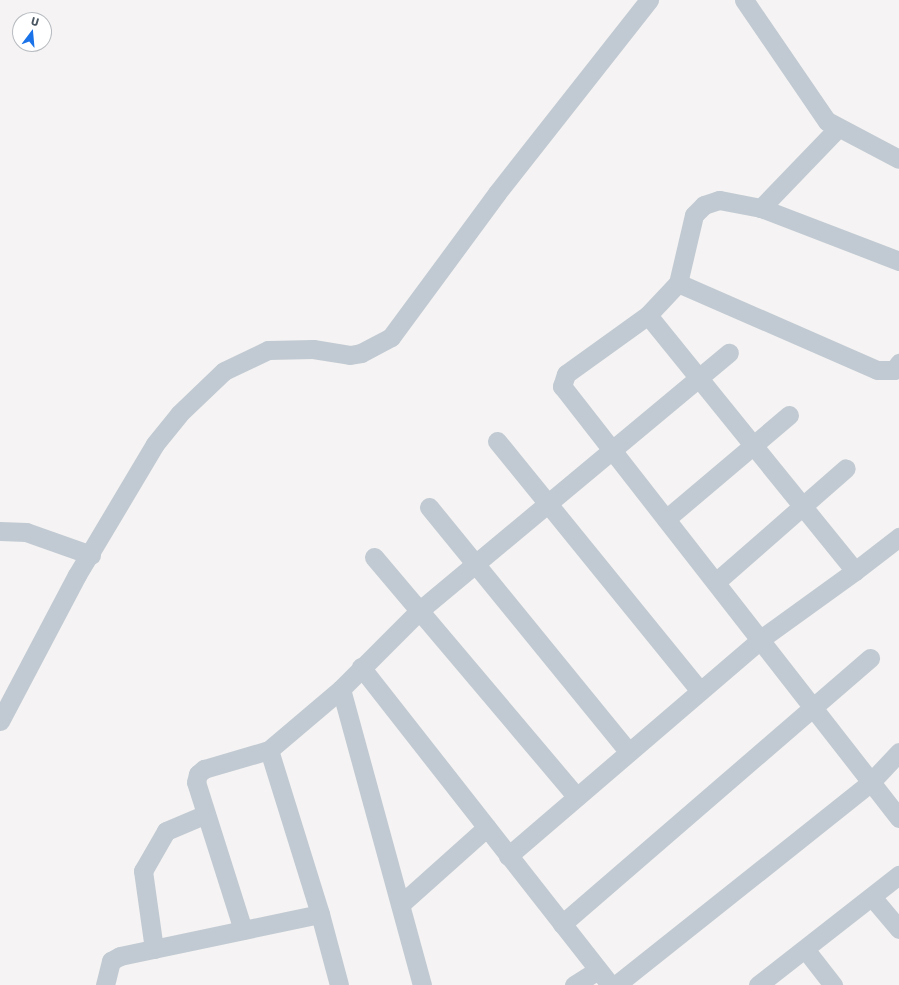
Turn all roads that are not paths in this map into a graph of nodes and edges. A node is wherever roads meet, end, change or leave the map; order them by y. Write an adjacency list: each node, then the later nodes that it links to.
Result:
1 (649, 0): 23 (street)
2 (744, 0): 3 (street)
3 (837, 129): 4 (street); 5 (street)
4 (899, 158)
5 (761, 208): 6 (street); 7 (street)
6 (899, 261)
7 (678, 283): 8 (street); 10 (street)
8 (648, 316): 11 (street); 15 (street)
9 (729, 353): 11 (street)
10 (899, 363)
11 (700, 377): 14 (street); 15 (street)
12 (789, 415): 14 (street)
13 (498, 441): 17 (street)
14 (752, 443): 18 (street); 20 (street)
15 (612, 452): 17 (street); 20 (street)
16 (846, 468): 18 (street)
17 (550, 503): 25 (street); 33 (street)
18 (803, 506): 26 (street); 27 (street)
19 (429, 507): 25 (street)
20 (666, 518): 27 (street)
21 (0, 531): 23 (street)
22 (899, 537): 26 (street)
23 (91, 555): 35 (street)
24 (374, 557): 28 (street)
25 (475, 563): 28 (street); 37 (street)
26 (855, 571): 29 (street)
27 (717, 581): 29 (street)
28 (420, 610): 31 (street); 40 (street)
29 (762, 638): 33 (street); 34 (street)
30 (870, 658): 34 (street)
31 (361, 667): 32 (street); 43 (street)
32 (341, 689): 36 (street); 47 (street)
33 (700, 691): 37 (street)
34 (814, 705): 39 (street); 49 (street)
35 (3, 710)
36 (269, 750): 41 (street); 48 (street)
37 (630, 752): 40 (street)
38 (899, 752): 39 (street)
39 (869, 784): 42 (street); 59 (street)
40 (577, 797): 44 (street)
41 (206, 814): 51 (street); 52 (street)
42 (899, 818)
43 (487, 827): 44 (street); 47 (street)
44 (508, 856): 49 (street)
45 (899, 875): 46 (street)
46 (872, 897): 50 (street); 53 (street)
47 (401, 904): 57 (street)
48 (320, 914): 51 (street); 56 (street)
49 (562, 924): 54 (street)
50 (899, 929)
51 (243, 930): 52 (street)
52 (154, 949): 55 (street)
53 (805, 949): 60 (street); 61 (street)
54 (604, 978): 58 (street)
55 (105, 985)
56 (339, 985)
57 (422, 985)
58 (574, 985)
59 (616, 985)
60 (758, 985)
61 (833, 985)

